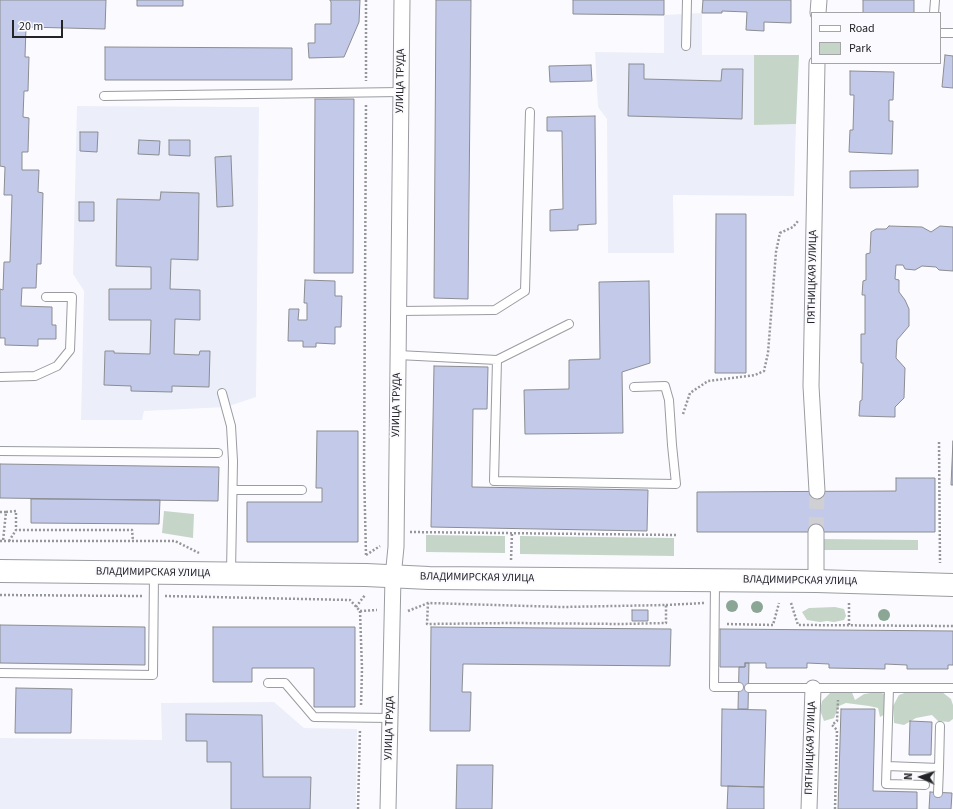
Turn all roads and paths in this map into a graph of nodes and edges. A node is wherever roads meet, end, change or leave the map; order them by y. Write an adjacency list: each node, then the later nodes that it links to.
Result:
1 (366, 0): 12 (path)
2 (402, 0): 13 (street, УЛИЦА ТРУДА)
3 (687, 0): 10 (lane)
4 (819, 0): 6 (street)
5 (935, 0): 7 (lane)
6 (818, 12)
7 (934, 12)
8 (941, 33): 9 (lane)
9 (953, 33)
10 (686, 46)
11 (817, 64): 29 (street, ПЯТНИЦКАЯ УЛИЦА)
12 (366, 92): 13 (lane); 14 (lane); 42 (path)
13 (401, 92): 18 (street, УЛИЦА ТРУДА)
14 (104, 96)
15 (530, 112): 18 (lane)
16 (801, 218): 25 (path)
17 (46, 297): 22 (lane)
18 (398, 311): 20 (street, УЛИЦА ТРУДА)
19 (570, 324): 21 (lane)
20 (398, 355): 21 (lane); 49 (street, УЛИЦА ТРУДА)
21 (497, 360): 23 (lane)
22 (0, 377)
23 (634, 387)
24 (222, 393): 30 (lane)
25 (682, 416)
26 (939, 442): 45 (path)
27 (0, 451): 28 (lane)
28 (218, 453)
29 (817, 488)
30 (233, 490): 31 (lane); 48 (lane)
31 (302, 490)
32 (0, 512): 33 (path)
33 (6, 512): 34 (path); 39 (path)
34 (16, 530): 40 (path); 41 (path)
35 (410, 532): 37 (path)
36 (816, 532): 51 (street)
37 (512, 533): 38 (path); 44 (path)
38 (676, 535)
39 (2, 541): 40 (path)
40 (9, 541): 41 (path)
41 (134, 541): 43 (path)
42 (381, 546)
43 (200, 554)
44 (511, 561)
45 (940, 563)
46 (0, 571): 47 (main road, ВЛАДИМИРСКАЯ УЛИЦА)
47 (154, 572): 48 (main road, ВЛАДИМИРСКАЯ УЛИЦА); 55 (lane)
48 (231, 574): 49 (main road, ВЛАДИМИРСКАЯ УЛИЦА)
49 (393, 577): 50 (main road, ВЛАДИМИРСКАЯ УЛИЦА); 76 (street, УЛИЦА ТРУДА)
50 (715, 580): 51 (main road, ВЛАДИМИРСКАЯ УЛИЦА); 58 (lane)
51 (816, 581): 52 (main road, ВЛАДИМИРСКАЯ УЛИЦА)
52 (953, 585)
53 (0, 595): 55 (path)
54 (365, 595): 62 (path)
55 (154, 596): 62 (path); 68 (lane)
56 (849, 602): 66 (path)
57 (428, 603): 61 (path); 61 (path); 64 (path)
58 (715, 603): 61 (path); 65 (lane)
59 (779, 603): 65 (path)
60 (791, 603): 66 (path)
61 (666, 605)
62 (356, 607): 63 (path)
63 (380, 610)
64 (408, 611)
65 (715, 624): 70 (lane)
66 (849, 625): 67 (path)
67 (953, 626)
68 (0, 674)
69 (268, 683): 76 (lane)
70 (738, 688)
71 (749, 688): 72 (lane)
72 (813, 688): 73 (lane); 83 (street, ПЯТНИЦКАЯ УЛИЦА)
73 (889, 688): 74 (lane); 78 (lane)
74 (953, 688)
75 (838, 709): 84 (path)
76 (390, 718): 82 (street, УЛИЦА ТРУДА)
77 (940, 726): 79 (lane)
78 (887, 766): 79 (lane); 80 (lane)
79 (939, 768): 81 (lane)
80 (925, 785)
81 (938, 792)
82 (388, 809)
83 (809, 809)
84 (835, 809)

